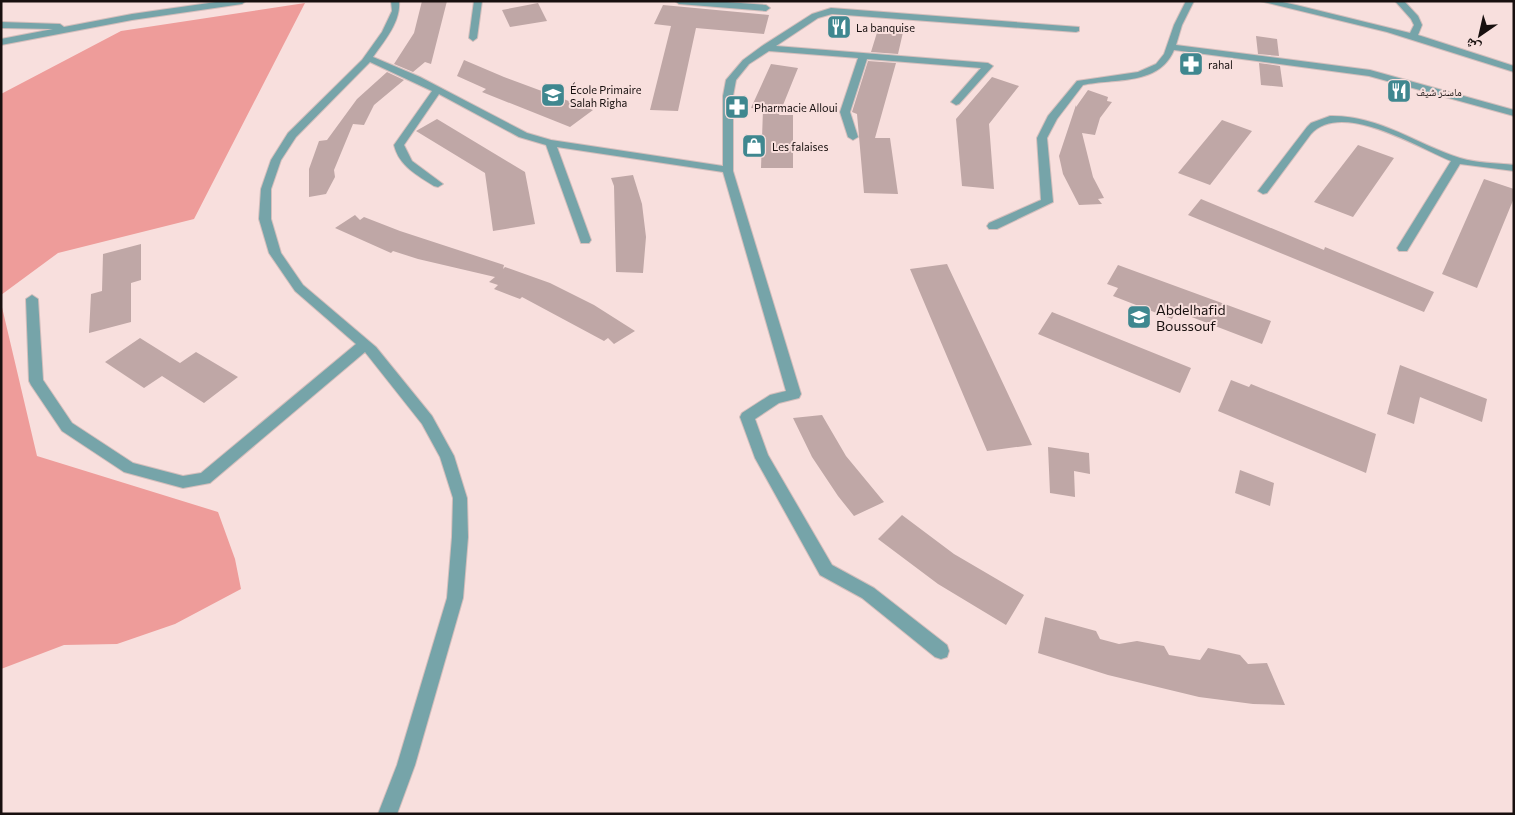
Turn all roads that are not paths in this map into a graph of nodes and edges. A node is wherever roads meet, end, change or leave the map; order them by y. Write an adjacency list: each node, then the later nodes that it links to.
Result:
1 (242, 1): 11 (street)
2 (395, 1): 19 (street)
3 (478, 1): 14 (street)
4 (679, 1): 9 (street)
5 (1190, 1): 16 (street)
6 (1264, 1): 13 (street)
7 (1399, 1): 13 (street)
8 (832, 6): 12 (street); 17 (street)
9 (766, 8)
10 (1, 25): 11 (street)
11 (78, 28): 15 (street)
12 (1076, 29)
13 (1413, 36): 20 (street)
14 (473, 38)
15 (1, 42)
16 (1171, 47): 23 (street); 31 (street)
17 (765, 48): 18 (street); 28 (street)
18 (863, 56): 22 (street); 24 (street)
19 (368, 58): 21 (street); 35 (street)
20 (1514, 69)
21 (437, 90): 25 (street); 29 (street)
22 (956, 102)
23 (1514, 113)
24 (853, 137)
25 (550, 143): 28 (street); 32 (street)
26 (1457, 160): 27 (street); 30 (street); 33 (street)
27 (1514, 168)
28 (728, 170): 36 (street)
29 (438, 184)
30 (1263, 191)
31 (993, 226)
32 (585, 240)
33 (1403, 248)
34 (32, 299): 35 (street)
35 (364, 345): 37 (street)
36 (941, 650)
37 (387, 814)

